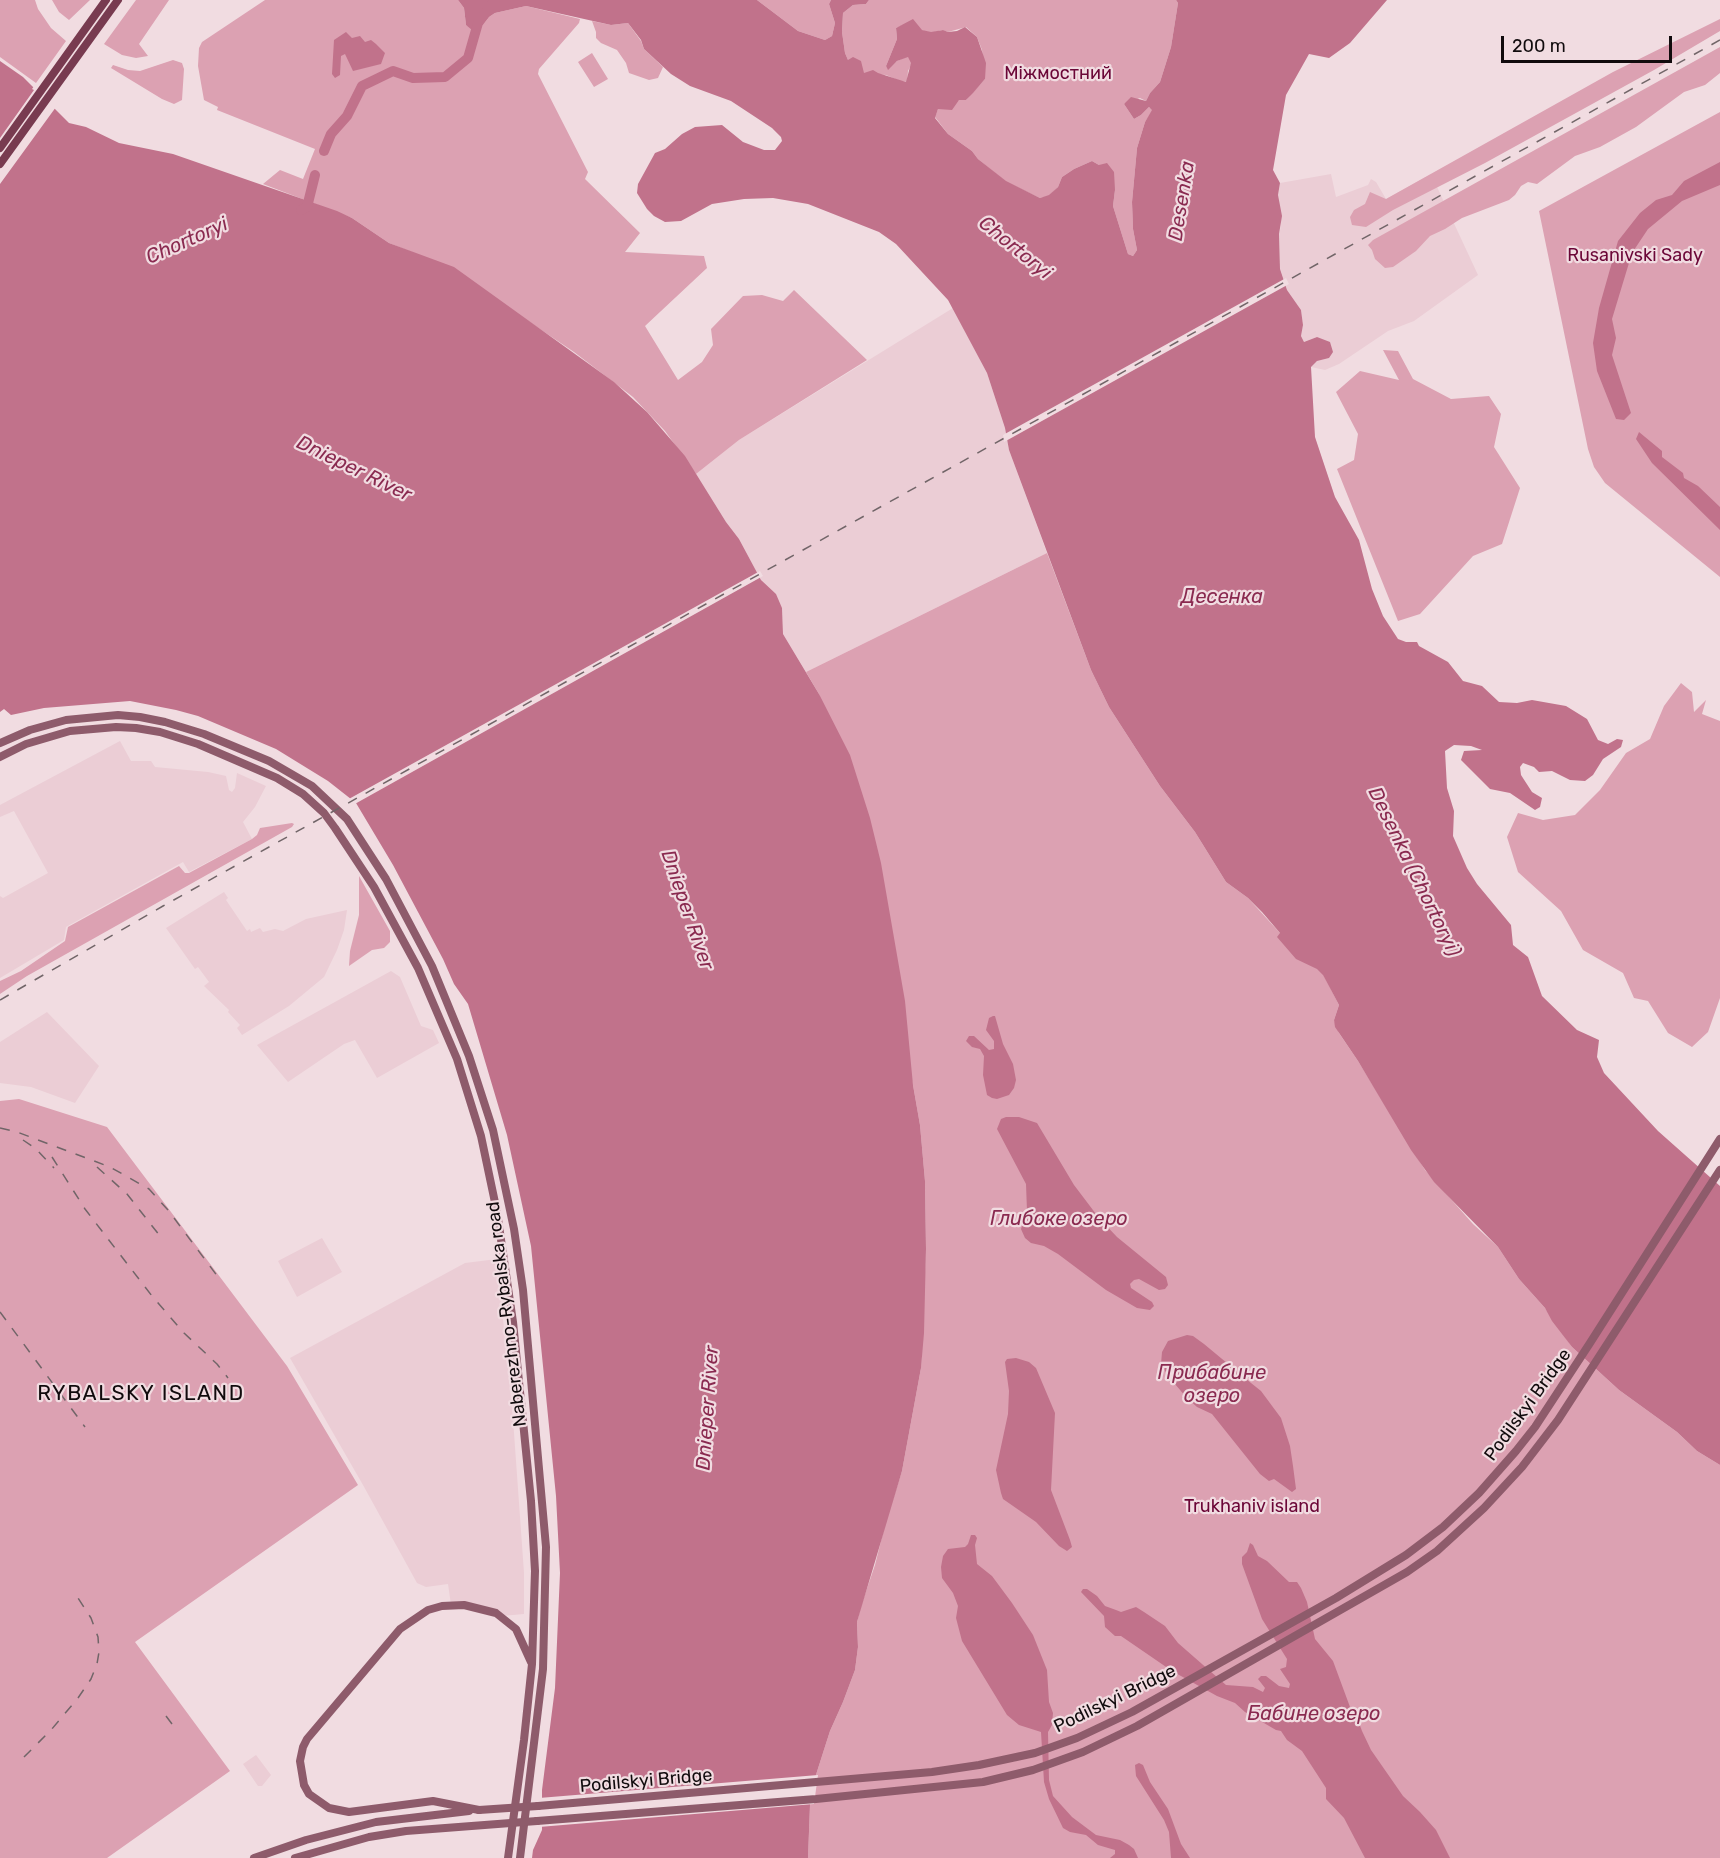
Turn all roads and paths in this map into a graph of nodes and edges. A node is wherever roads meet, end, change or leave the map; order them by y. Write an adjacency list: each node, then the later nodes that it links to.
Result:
1 (106, 0): 3 (main road)
2 (118, 0): 3 (main road)
3 (100, 17): 4 (main road); 5 (main road)
4 (0, 148)
5 (0, 164)
6 (0, 744): 15 (main road, Naberezhno-Rybalska road)
7 (0, 756): 10 (main road, Naberezhno-Rybalska road)
8 (1720, 1139): 11 (main road, Podilskyi Bridge, bridge)
9 (1720, 1170): 13 (main road, Podilskyi Bridge, bridge)
10 (532, 1664): 11 (main road); 14 (main road, Naberezhno-Rybalska road)
11 (479, 1810): 12 (main road, Podilskyi Bridge)
12 (254, 1858)
13 (295, 1858)
14 (508, 1858)
15 (520, 1858)

